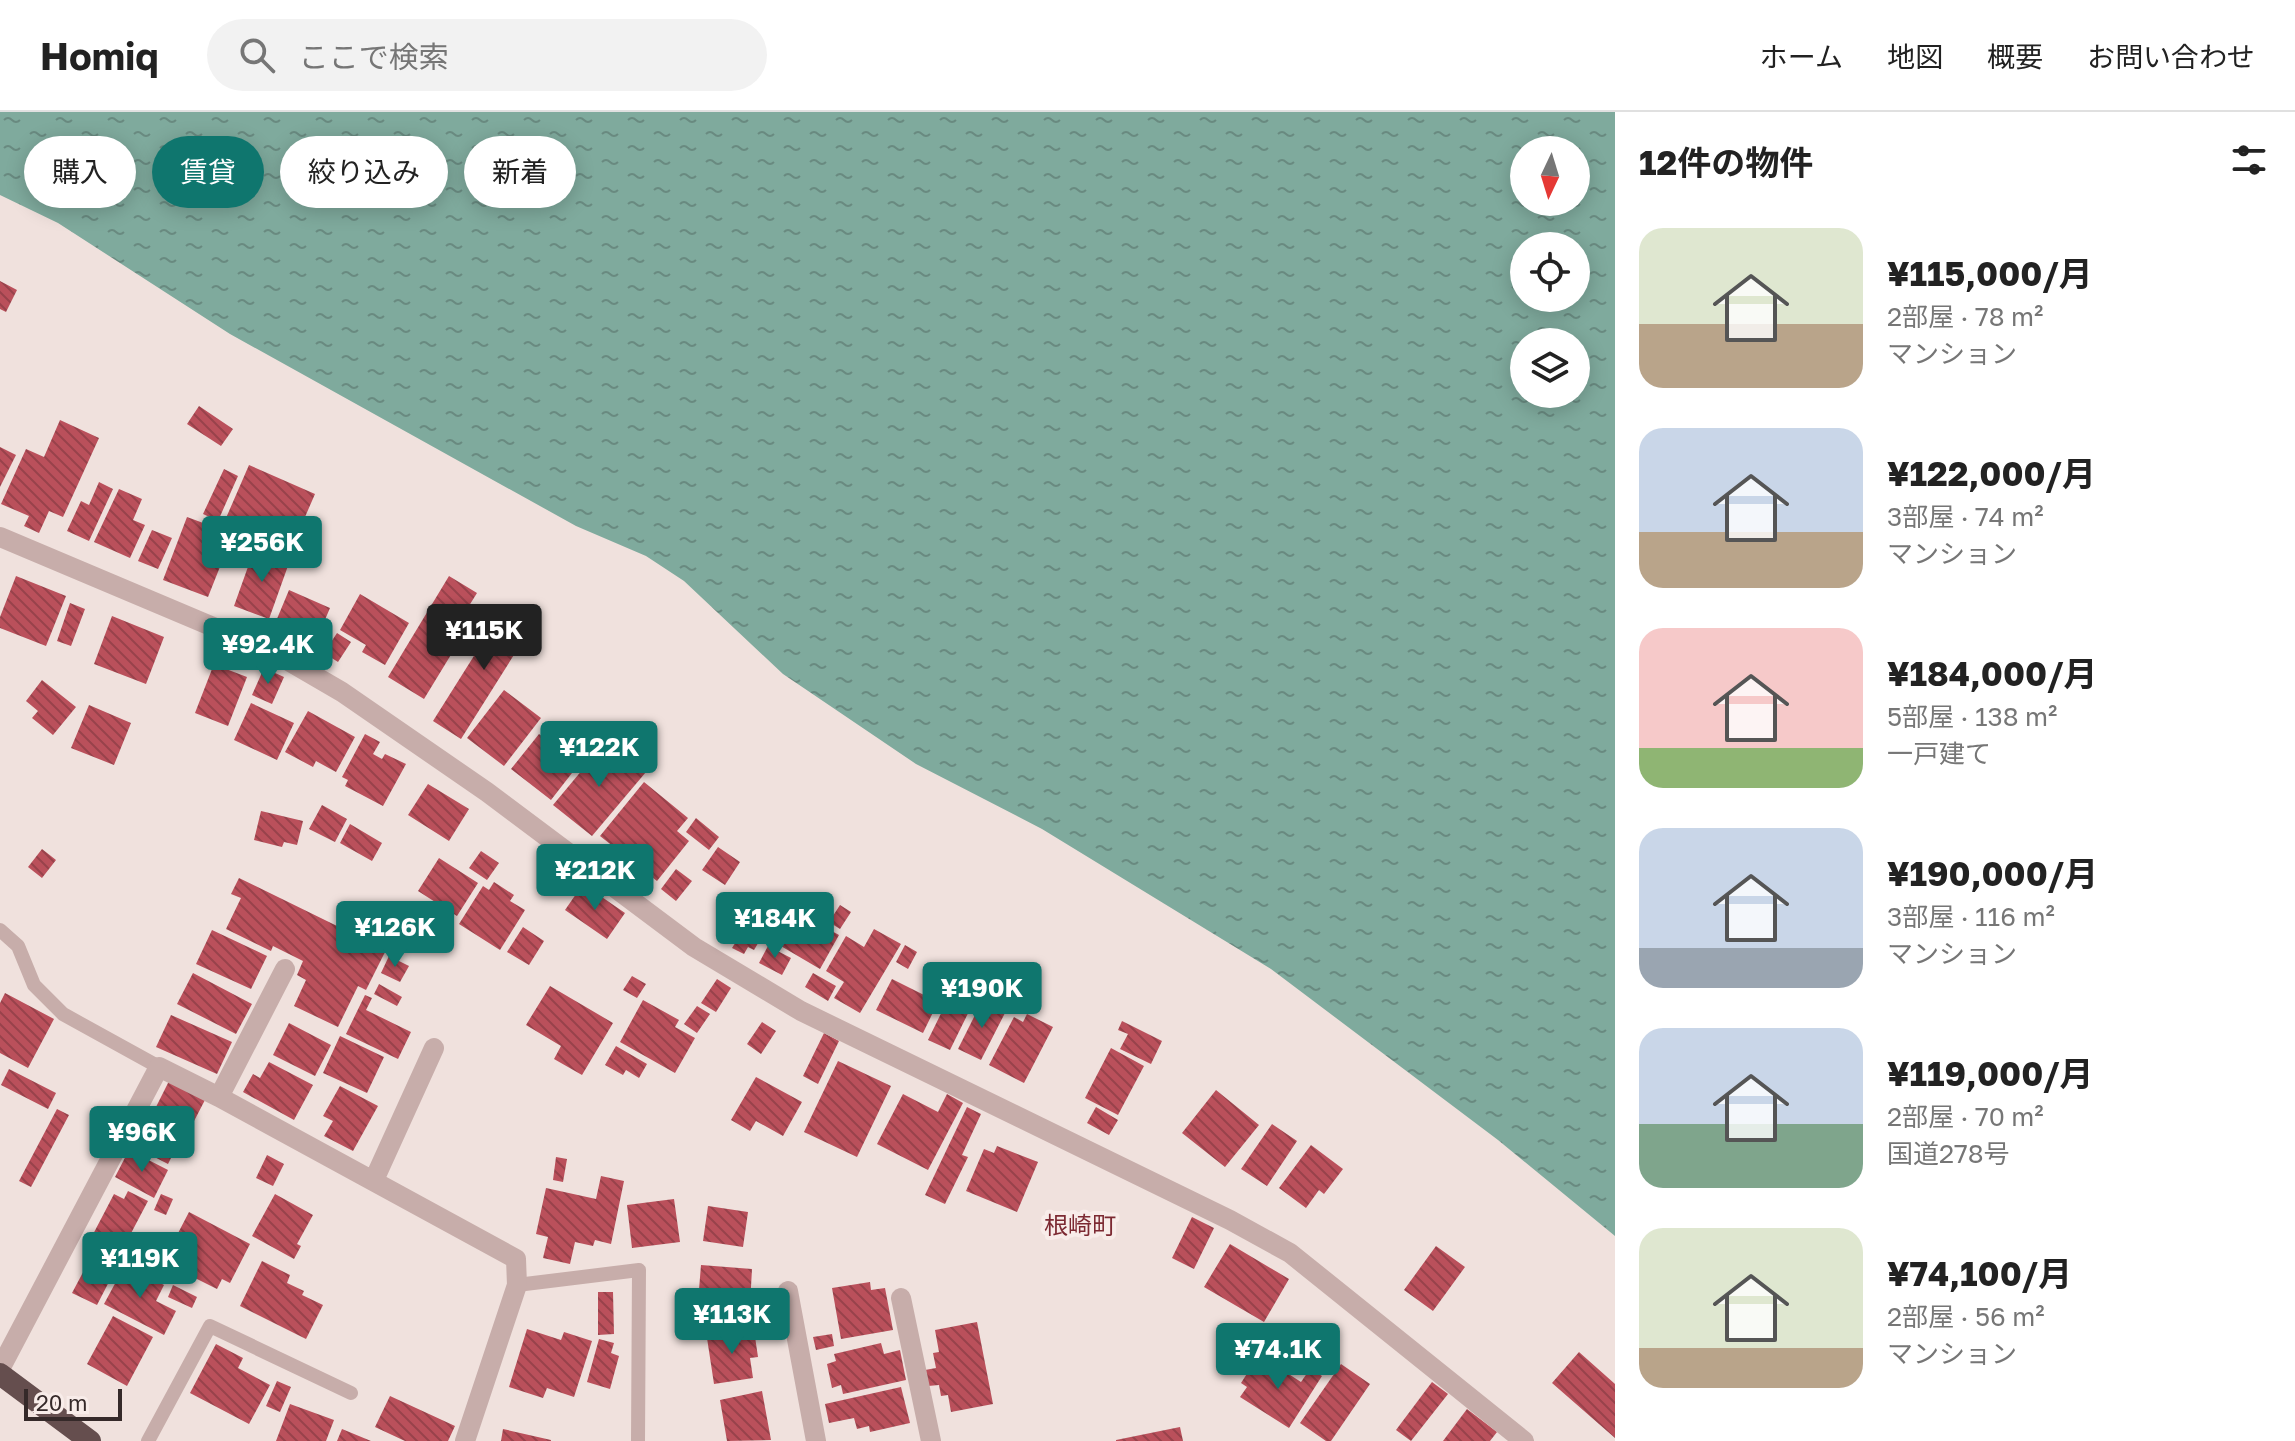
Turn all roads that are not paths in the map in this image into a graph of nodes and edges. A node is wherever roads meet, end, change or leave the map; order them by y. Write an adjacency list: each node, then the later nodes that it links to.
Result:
1 (0, 537): 19 (street)
2 (0, 930): 5 (lane)
3 (285, 969): 6 (street)
4 (434, 1048): 7 (street)
5 (159, 1067): 6 (street); 11 (street)
6 (219, 1097): 7 (street)
7 (374, 1180): 8 (street)
8 (517, 1285): 15 (street); 16 (lane)
9 (788, 1291): 17 (street)
10 (901, 1298): 18 (street)
11 (0, 1372): 13 (highway)
12 (351, 1393): 14 (lane)
13 (90, 1441)
14 (148, 1441)
15 (465, 1441)
16 (638, 1441)
17 (816, 1441)
18 (931, 1441)
19 (1524, 1441)

